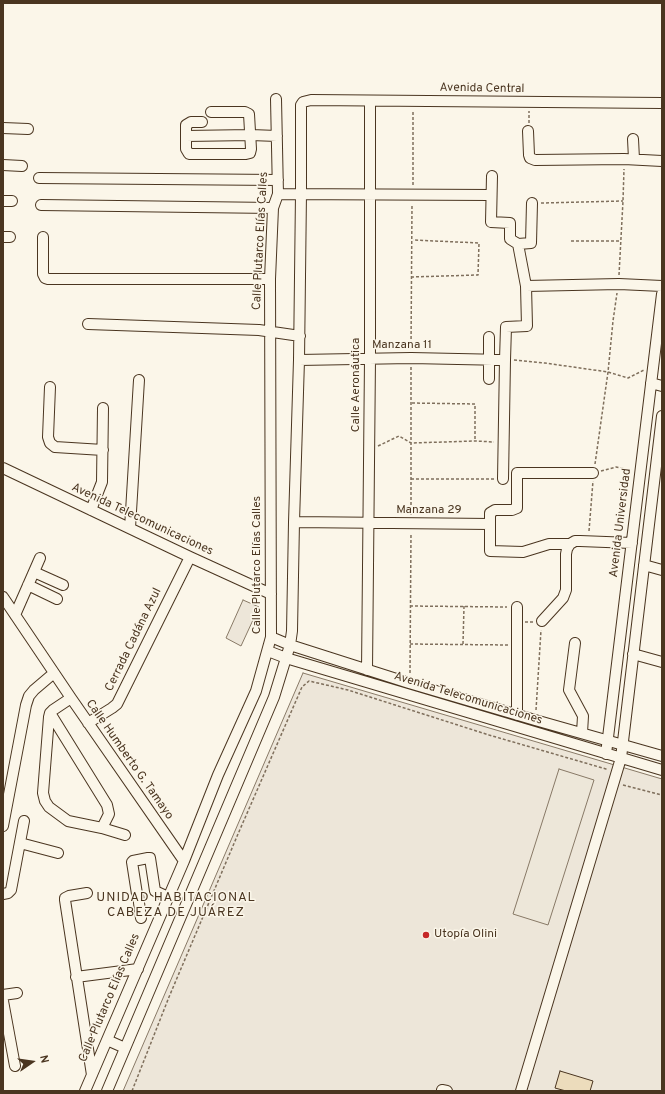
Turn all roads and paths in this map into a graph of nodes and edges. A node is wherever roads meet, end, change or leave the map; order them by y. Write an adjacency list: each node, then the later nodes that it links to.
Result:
1 (276, 98): 13 (street, Calle Plutarco Elías Calles)
2 (370, 101): 3 (street, Avenida Central); 22 (street, Avenida Central); 24 (street, Calle Aeronáutica)
3 (413, 101): 4 (street, Avenida Central); 25 (path)
4 (530, 103): 5 (street, Avenida Central); 10 (path)
5 (662, 103)
6 (211, 112): 11 (street)
7 (202, 122): 12 (street)
8 (3, 128): 9 (street)
9 (28, 128)
10 (528, 131): 15 (street)
11 (251, 135): 12 (street); 12 (street); 13 (street)
12 (186, 136)
13 (277, 136): 21 (street, Calle Plutarco Elías Calles)
14 (633, 139): 15 (street)
15 (629, 159): 16 (street); 27 (path)
16 (662, 161)
17 (3, 165): 18 (street)
18 (22, 166)
19 (492, 176): 26 (street)
20 (39, 178): 21 (street)
21 (278, 180): 23 (street, Calle Plutarco Elías Calles)
22 (301, 193): 23 (street); 24 (street); 44 (street)
23 (278, 194): 30 (street, Calle Plutarco Elías Calles)
24 (370, 194): 25 (street); 47 (street, Calle Aeronáutica)
25 (412, 195): 26 (street); 32 (path)
26 (491, 195): 35 (street)
27 (623, 201): 28 (path); 34 (path)
28 (532, 203): 35 (street)
29 (41, 205): 30 (street)
30 (273, 208): 37 (street, Calle Plutarco Elías Calles)
31 (43, 237): 37 (street)
32 (412, 240): 36 (path); 36 (path)
33 (571, 241): 34 (path)
34 (621, 241): 38 (path)
35 (518, 244): 39 (street)
36 (411, 278): 46 (path)
37 (270, 279): 43 (street, Calle Plutarco Elías Calles)
38 (619, 284): 39 (street); 40 (street); 51 (path)
39 (526, 286): 50 (street)
40 (662, 286)
41 (662, 294): 52 (street, Avenida Universidad)
42 (88, 324): 43 (street)
43 (270, 332): 44 (street); 88 (street, Calle Plutarco Elías Calles)
44 (300, 336): 48 (street)
45 (490, 337): 49 (street)
46 (411, 358): 47 (street, Manzana 11); 49 (street, Manzana 11); 58 (path)
47 (370, 359): 48 (street, Manzana 11); 65 (street, Calle Aeronáutica)
48 (299, 360): 73 (street)
49 (489, 360): 50 (street, Manzana 11); 53 (street)
50 (505, 360): 51 (path); 62 (street)
51 (608, 372): 52 (path); 68 (path)
52 (657, 372): 55 (street, Avenida Universidad)
53 (489, 379)
54 (139, 380): 77 (street)
55 (651, 383): 56 (street); 67 (street, Avenida Universidad)
56 (662, 386)
57 (50, 388): 64 (street)
58 (412, 403): 61 (path); 63 (path)
59 (103, 408): 64 (street)
60 (662, 416): 70 (street)
61 (475, 441): 62 (path); 63 (path)
62 (504, 442): 71 (street)
63 (411, 443): 65 (path); 69 (path)
64 (103, 450): 72 (street)
65 (369, 450): 74 (street, Calle Aeronáutica)
66 (3, 468): 72 (street, Avenida Telecomunicaciones)
67 (640, 472): 68 (path); 79 (street, Avenida Universidad)
68 (593, 473): 76 (street); 78 (path)
69 (411, 478): 71 (path); 75 (path)
70 (659, 479): 83 (street)
71 (503, 480)
72 (91, 510): 77 (street, Avenida Telecomunicaciones)
73 (294, 522): 74 (street, Manzana 29); 100 (street)
74 (369, 524): 75 (street, Manzana 29); 107 (street, Calle Aeronáutica)
75 (411, 524): 76 (street, Manzana 29); 91 (path)
76 (490, 524): 80 (street)
77 (130, 528): 81 (street, Avenida Telecomunicaciones)
78 (589, 541): 79 (street); 80 (street)
79 (632, 542): 116 (street, Avenida Universidad)
80 (570, 544): 95 (street)
81 (190, 557): 88 (street, Avenida Telecomunicaciones); 114 (street, Cerrada Cadána Azul)
82 (40, 558): 85 (street)
83 (644, 565): 84 (street); 104 (street)
84 (662, 570)
85 (34, 572): 86 (street); 87 (street)
86 (28, 586): 90 (street); 94 (street)
87 (63, 586)
88 (271, 594): 97 (street, Calle Plutarco Elías Calles)
89 (3, 597): 94 (street, Calle Humberto G. Tamayo)
90 (57, 599)
91 (410, 606): 92 (path); 99 (path)
92 (464, 606): 93 (path); 101 (path)
93 (517, 607): 96 (street)
94 (15, 615): 108 (street, Calle Humberto G. Tamayo)
95 (542, 621): 96 (path); 113 (path)
96 (517, 623): 102 (street)
97 (271, 637): 100 (street, Avenida Telecomunicaciones); 103 (street, Calle Plutarco Elías Calles)
98 (575, 643): 115 (street)
99 (410, 644): 101 (path); 109 (path)
100 (290, 645): 105 (street); 107 (street, Avenida Telecomunicaciones)
101 (463, 645): 102 (path)
102 (518, 645): 112 (street)
103 (268, 651): 105 (street, Avenida Telecomunicaciones); 131 (street, Calle Plutarco Elías Calles)
104 (633, 654): 106 (street); 117 (street)
105 (286, 658): 118 (street, Avenida Telecomunicaciones); 144 (street)
106 (662, 662)
107 (367, 670): 109 (street, Avenida Telecomunicaciones)
108 (54, 672): 110 (street, Calle Humberto G. Tamayo); 125 (street)
109 (410, 683): 112 (street, Avenida Telecomunicaciones)
110 (71, 698): 111 (street); 114 (street, Calle Humberto G. Tamayo)
111 (50, 713): 127 (street); 127 (street)
112 (517, 714): 113 (street, Avenida Telecomunicaciones)
113 (535, 720): 115 (street, Avenida Telecomunicaciones)
114 (88, 722): 131 (street, Calle Humberto G. Tamayo)
115 (582, 733): 116 (street, Avenida Telecomunicaciones)
116 (608, 740): 117 (street, Avenida Telecomunicaciones); 118 (street, Avenida Universidad)
117 (622, 744): 119 (street, Avenida Telecomunicaciones); 120 (street)
118 (606, 754): 120 (street, Avenida Telecomunicaciones)
119 (662, 756)
120 (621, 758): 121 (street, Avenida Telecomunicaciones); 122 (street)
121 (662, 770)
122 (614, 783): 123 (path); 149 (path); 150 (street)
123 (662, 795)
124 (24, 821): 129 (street)
125 (3, 823): 126 (street)
126 (3, 826)
127 (102, 828): 128 (street)
128 (125, 835)
129 (20, 843): 130 (street); 134 (street)
130 (58, 853)
131 (184, 862): 136 (street, Calle Plutarco Elías Calles)
132 (155, 891): 135 (street); 135 (street); 136 (street)
133 (87, 893): 139 (street)
134 (3, 894)
135 (138, 895): 137 (street)
136 (168, 897): 138 (street, Calle Plutarco Elías Calles)
137 (141, 918)
138 (138, 969): 139 (street); 143 (street, Calle Plutarco Elías Calles)
139 (76, 977): 146 (street)
140 (17, 993): 141 (street)
141 (3, 995)
142 (3, 1001): 145 (street)
143 (107, 1040): 144 (street); 146 (street, Calle Plutarco Elías Calles)
144 (125, 1048): 148 (street)
145 (14, 1066)
146 (92, 1075): 147 (street, Calle Plutarco Elías Calles)
147 (85, 1091)
148 (107, 1091)
149 (132, 1091)
150 (521, 1091)

